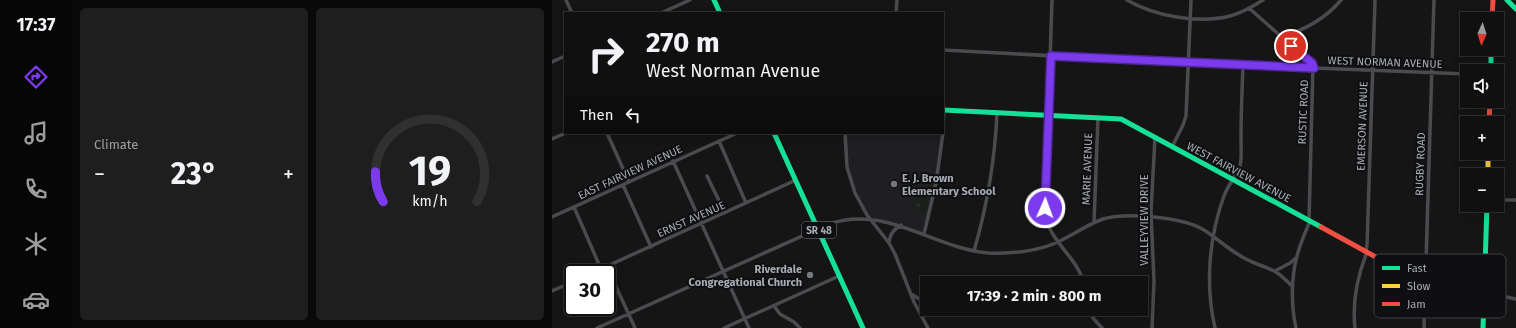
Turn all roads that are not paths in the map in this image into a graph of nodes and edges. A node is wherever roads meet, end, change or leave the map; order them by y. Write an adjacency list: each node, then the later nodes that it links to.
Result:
1 (567, 0): 16 (street)
2 (690, 0): 17 (street)
3 (714, 0): 18 (street)
4 (897, 0): 19 (street)
5 (1052, 0): 25 (street)
6 (1127, 0): 21 (street)
7 (1191, 0): 21 (street)
8 (1263, 0): 14 (street)
9 (1341, 0): 22 (street)
10 (1375, 0): 30 (street, EMERSON AVENUE)
11 (1434, 0): 31 (street, RUGBY ROAD)
12 (1493, 0): 20 (street)
13 (1506, 0): 15 (street)
14 (1249, 8): 21 (street); 22 (street, RUSTIC ROAD)
15 (1516, 8)
16 (572, 12)
17 (663, 12)
18 (720, 12)
19 (896, 12)
20 (1492, 12)
21 (1190, 18): 27 (street)
22 (1281, 37): 29 (street, RUSTIC ROAD)
23 (944, 50): 25 (street, WEST NORMAN AVENUE)
24 (564, 56): 26 (street)
25 (1051, 56): 27 (street, WEST NORMAN AVENUE); 35 (street)
26 (552, 62)
27 (1188, 63): 28 (street, WEST NORMAN AVENUE); 46 (street)
28 (1243, 65): 29 (street, WEST NORMAN AVENUE); 49 (street)
29 (1314, 68): 30 (street, WEST NORMAN AVENUE); 62 (street, RUSTIC ROAD)
30 (1372, 71): 31 (street, WEST NORMAN AVENUE); 73 (street, EMERSON AVENUE)
31 (1432, 73): 32 (street, WEST NORMAN AVENUE); 74 (street, RUGBY ROAD)
32 (1460, 74)
33 (944, 110): 34 (street, WEST FAIRVIEW AVENUE)
34 (997, 113): 35 (street, WEST FAIRVIEW AVENUE); 72 (street)
35 (1049, 115): 36 (street, WEST FAIRVIEW AVENUE); 69 (street)
36 (1098, 117): 43 (street, WEST FAIRVIEW AVENUE); 63 (street, MARIE AVENUE)
37 (564, 134): 44 (street)
38 (607, 134): 51 (street)
39 (735, 134): 45 (street, EAST FAIRVIEW AVENUE)
40 (774, 134): 50 (street, SR 48)
41 (844, 134): 61 (street)
42 (943, 134): 67 (street)
43 (1154, 137): 46 (street, WEST FAIRVIEW AVENUE); 60 (street, VALLEYVIEW DRIVE)
44 (552, 139)
45 (719, 141): 47 (street, EAST FAIRVIEW AVENUE); 55 (street)
46 (1172, 147): 49 (street, WEST FAIRVIEW AVENUE)
47 (673, 161): 51 (street, EAST FAIRVIEW AVENUE); 64 (street)
48 (707, 176): 58 (street)
49 (1232, 179): 62 (street, WEST FAIRVIEW AVENUE); 68 (street)
50 (796, 180): 55 (street, ERNST AVENUE); 66 (street, SR 48)
51 (629, 182): 52 (street, EAST FAIRVIEW AVENUE)
52 (623, 185): 56 (street, EAST FAIRVIEW AVENUE); 71 (street)
53 (1504, 200): 54 (street)
54 (1516, 200)
55 (746, 203): 58 (street, ERNST AVENUE)
56 (574, 207): 59 (street, EAST FAIRVIEW AVENUE); 78 (street)
57 (1487, 212): 75 (street)
58 (725, 213): 64 (street, ERNST AVENUE)
59 (552, 217)
60 (1151, 218): 63 (street); 68 (street); 107 (street, VALLEYVIEW DRIVE)
61 (870, 220): 65 (street); 66 (street); 70 (street)
62 (1310, 221): 73 (street, WEST FAIRVIEW AVENUE); 77 (street, RUSTIC ROAD)
63 (1094, 223): 69 (street)
64 (702, 224): 71 (street, ERNST AVENUE); 80 (street)
65 (901, 225): 67 (street); 70 (street)
66 (818, 228): 80 (street); 82 (street, SR 48)
67 (924, 234): 72 (street)
68 (1214, 237): 81 (street); 108 (street)
69 (1058, 242): 72 (street); 83 (street)
70 (889, 243): 88 (street)
71 (651, 247): 79 (street, ERNST AVENUE)
72 (974, 251)
73 (1367, 252): 76 (street, WEST FAIRVIEW AVENUE); 110 (street, EMERSON AVENUE)
74 (1427, 254)
75 (1485, 254)
76 (1374, 256)
77 (1297, 257): 81 (street); 85 (street, RUSTIC ROAD)
78 (599, 264)
79 (612, 264)
80 (723, 271): 93 (street); 98 (street)
81 (1275, 272): 85 (street)
82 (839, 276): 92 (street); 104 (street, SR 48)
83 (1081, 276)
84 (564, 286): 87 (street)
85 (1292, 286): 109 (street, RUSTIC ROAD)
86 (616, 287): 93 (street)
87 (552, 291)
88 (912, 294): 91 (street); 95 (street)
89 (1506, 297): 90 (street, WEST FAIRVIEW AVENUE)
90 (1516, 299)
91 (920, 300)
92 (774, 306): 98 (street); 103 (street)
93 (628, 314): 99 (street); 100 (street)
94 (1092, 316): 106 (street)
95 (922, 317): 105 (street)
96 (1424, 318): 111 (street, RUGBY ROAD)
97 (1483, 318): 112 (street)
98 (745, 319): 101 (street); 102 (street)
99 (597, 328)
100 (634, 328)
101 (724, 328)
102 (749, 328)
103 (800, 328)
104 (863, 328)
105 (928, 328)
106 (1102, 328)
107 (1152, 328)
108 (1215, 328)
109 (1296, 328)
110 (1355, 328)
111 (1424, 328)
112 (1483, 328)

